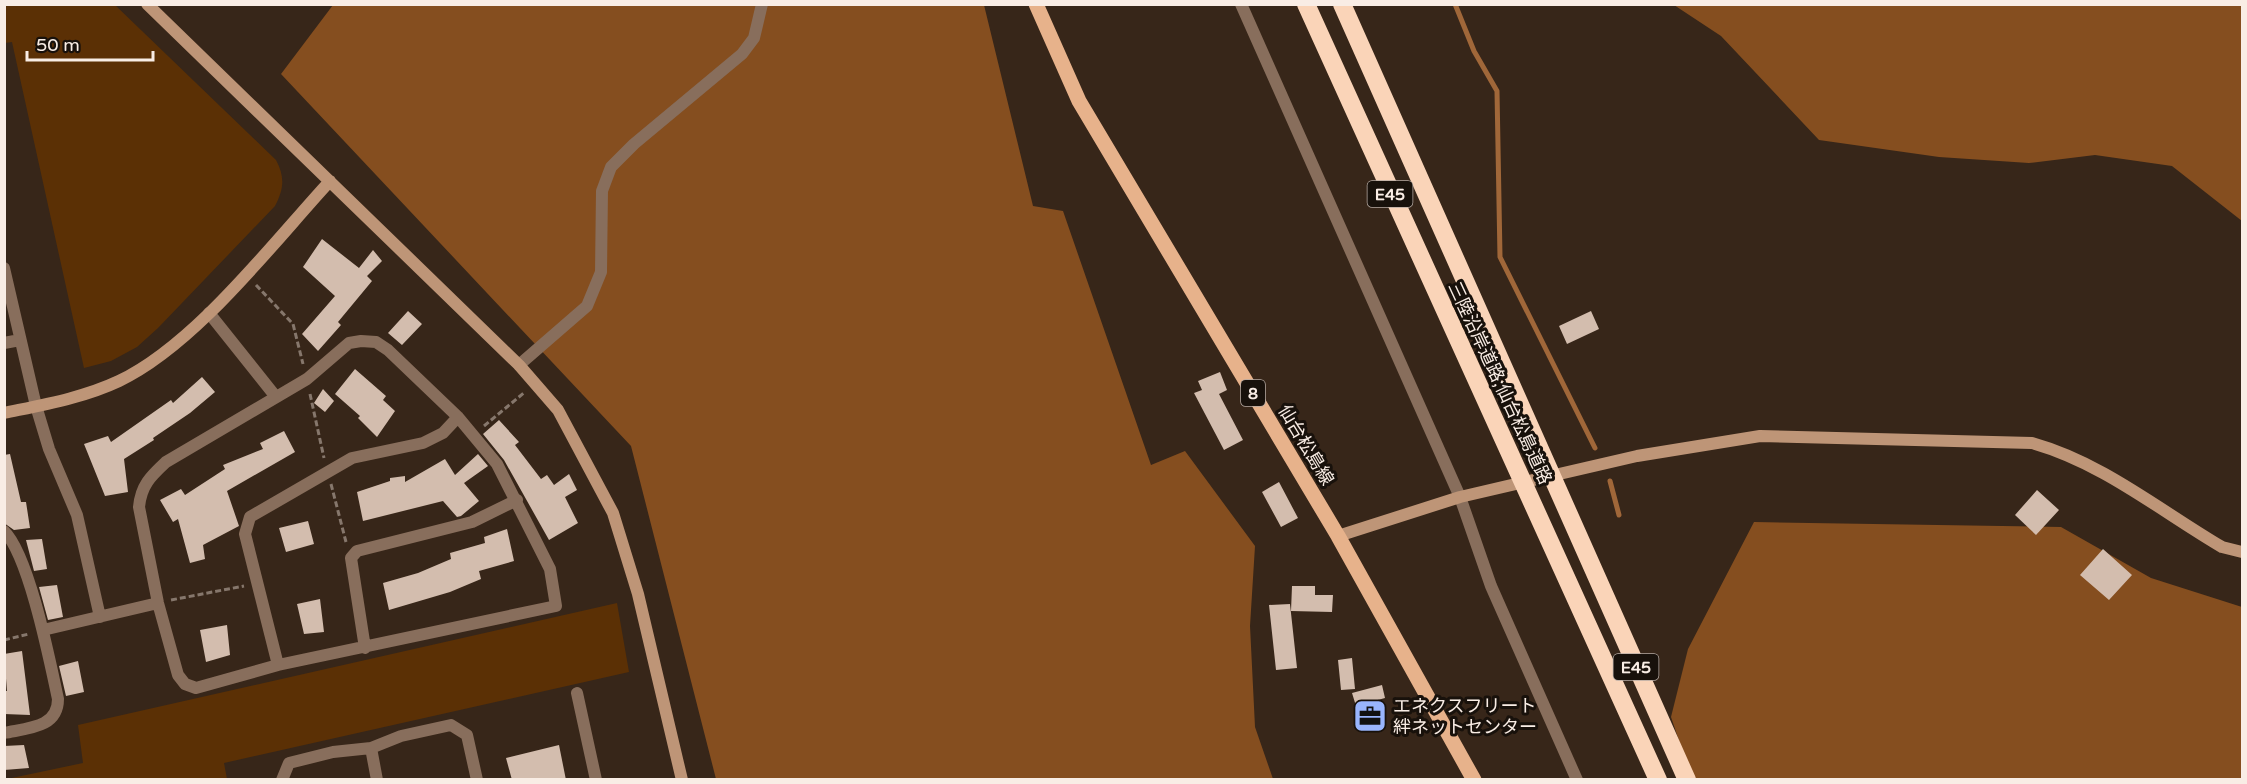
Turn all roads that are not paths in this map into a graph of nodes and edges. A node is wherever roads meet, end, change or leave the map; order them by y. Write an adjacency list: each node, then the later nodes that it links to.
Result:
1 (147, 4): 9 (street)
2 (762, 4): 14 (street)
3 (1036, 4): 22 (main road, 仙台松島線 / 8)
4 (1240, 4): 19 (street)
5 (1295, 4): 8 (highway)
6 (1306, 4): 8 (highway, 三陸沿岸道路;仙台松島道路 / E45)
7 (1342, 4): 40 (highway, 三陸沿岸道路;仙台松島道路 / E45)
8 (1370, 150): 39 (highway, 三陸沿岸道路;仙台松島道路 / E45)
9 (330, 182): 11 (street); 14 (street)
10 (4, 268): 12 (street)
11 (209, 313): 15 (street); 16 (street)
12 (20, 340): 13 (street); 16 (street)
13 (4, 344)
14 (519, 365): 36 (street)
15 (276, 397): 18 (street); 24 (street)
16 (36, 406): 17 (street); 25 (street)
17 (4, 413)
18 (458, 417): 20 (street); 28 (street)
19 (1460, 497): 22 (street); 23 (street); 38 (street)
20 (517, 500): 27 (street); 27 (street)
21 (4, 531): 26 (street)
22 (1338, 536): 37 (main road, 仙台松島線 / 8)
23 (2242, 552)
24 (158, 603): 25 (street); 28 (street)
25 (100, 617): 26 (street)
26 (43, 630): 30 (street)
27 (365, 648): 28 (street)
28 (278, 664)
29 (577, 693): 35 (street)
30 (4, 733)
31 (371, 748): 32 (street); 33 (street); 34 (street)
32 (282, 780)
33 (377, 780)
34 (477, 780)
35 (596, 780)
36 (682, 780)
37 (1474, 780)
38 (1577, 780)
39 (1658, 780)
40 (1687, 780)

